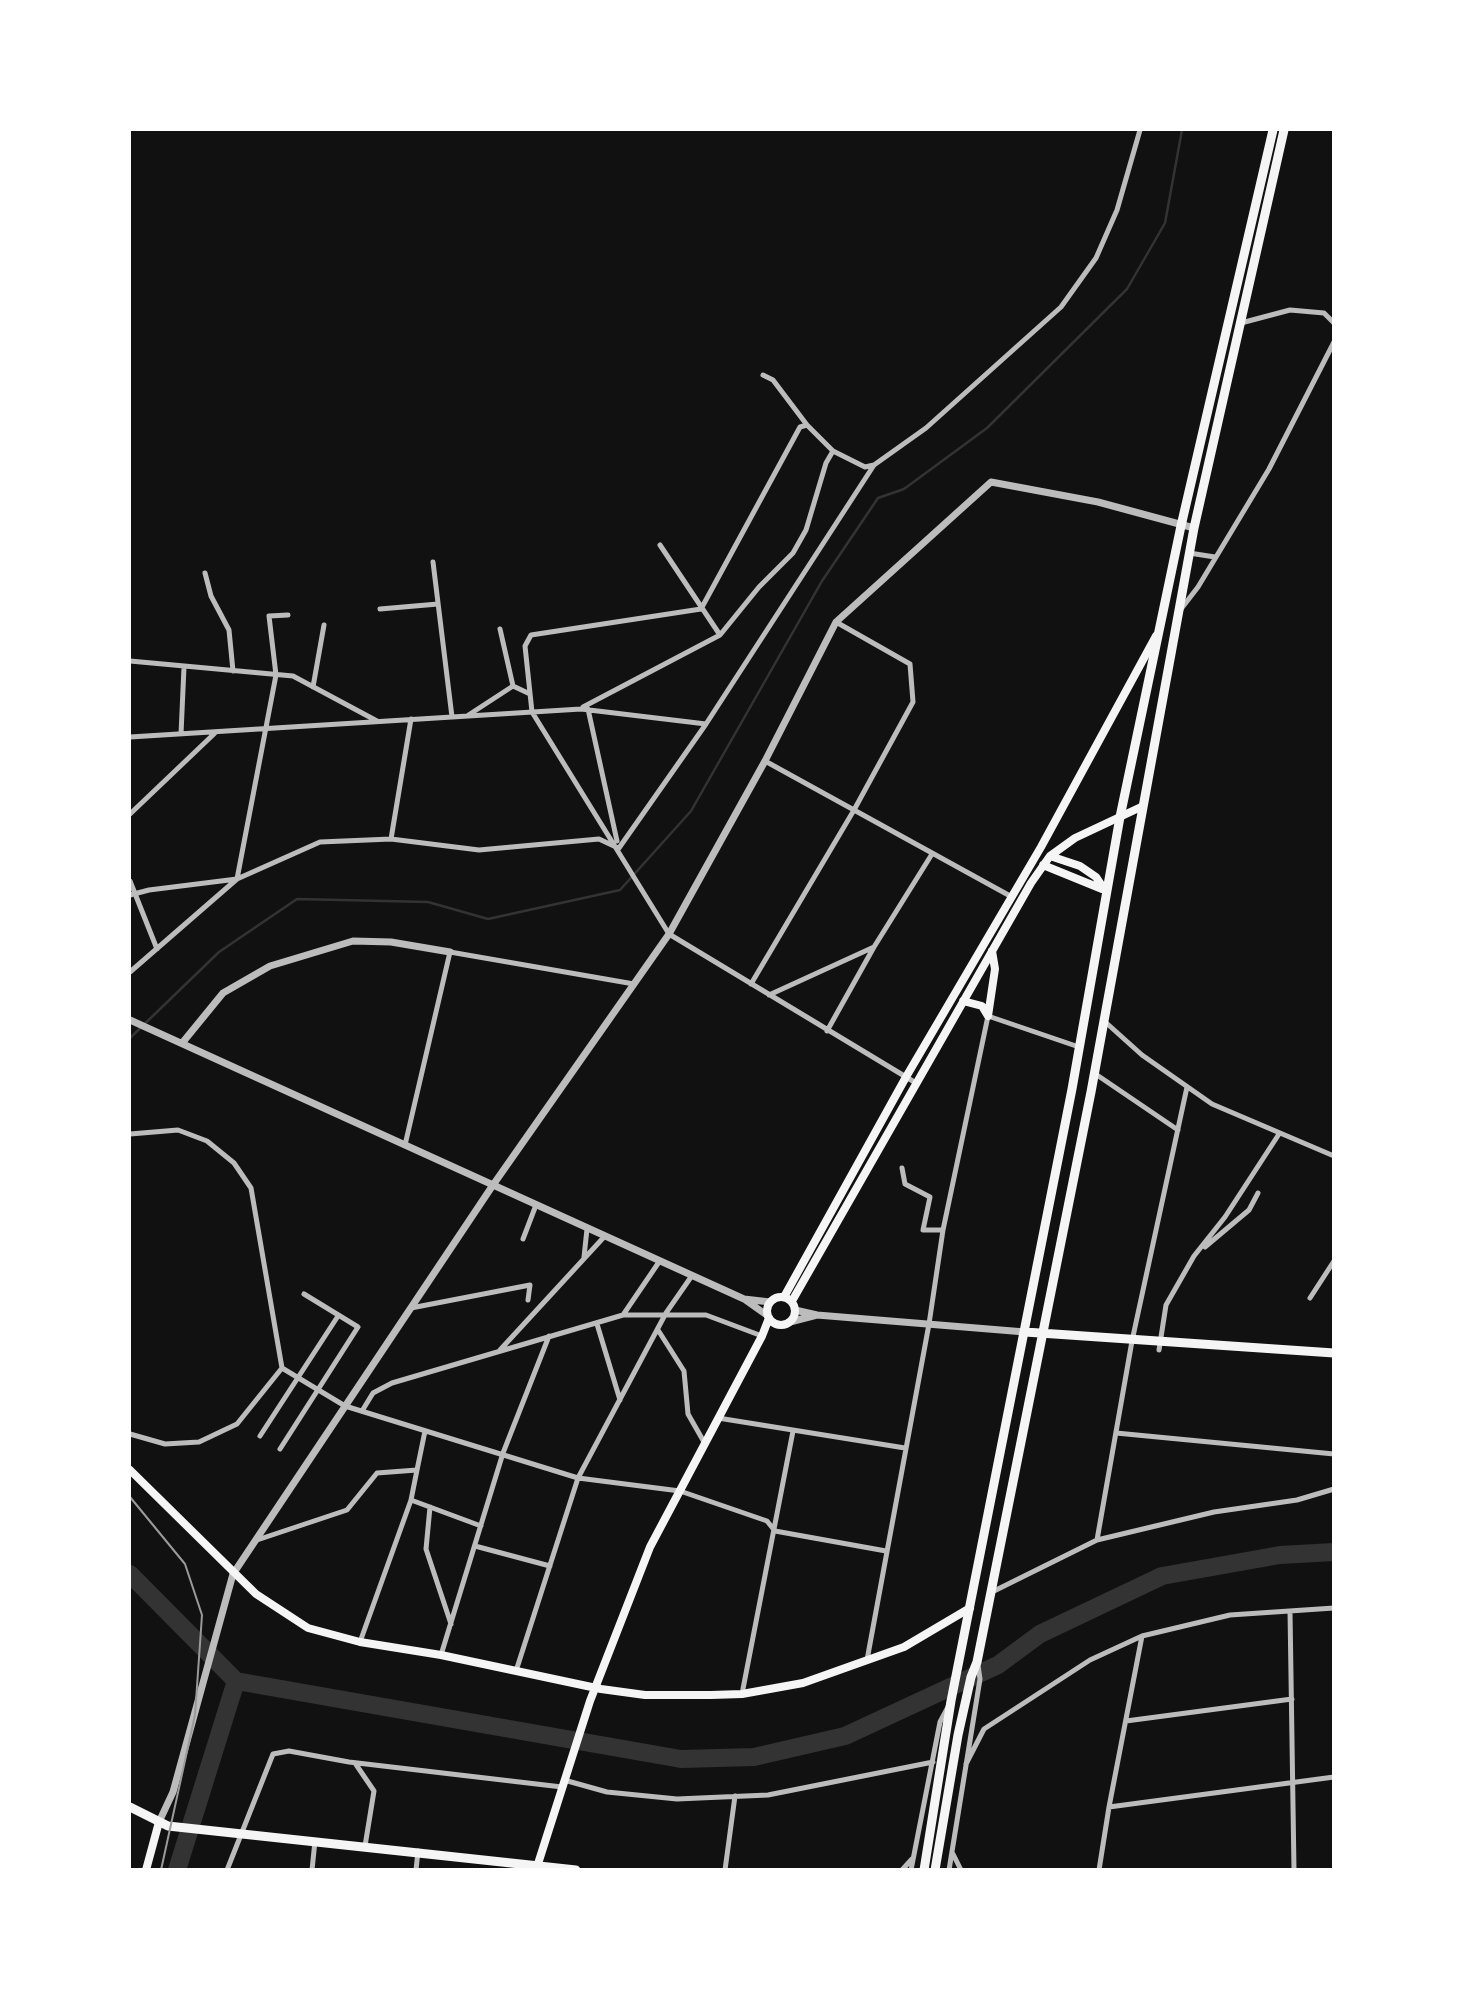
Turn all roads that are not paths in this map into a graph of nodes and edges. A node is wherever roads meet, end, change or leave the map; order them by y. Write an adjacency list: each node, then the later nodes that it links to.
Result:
1 (1140, 130): 10 (street)
2 (1273, 130): 11 (main road)
3 (1284, 130): 5 (main road)
4 (1334, 323): 5 (street)
5 (1240, 324): 12 (main road)
6 (1334, 342): 15 (street)
7 (763, 375): 8 (street)
8 (807, 425): 9 (street); 20 (street)
9 (833, 451): 10 (street); 27 (street)
10 (874, 465): 41 (street)
11 (1181, 526): 12 (street); 23 (street); 24 (main road)
12 (1194, 528): 14 (main road)
13 (660, 545): 20 (street)
14 (1189, 553): 15 (street); 21 (main road)
15 (1215, 557): 21 (street)
16 (433, 562): 18 (street)
17 (205, 573): 30 (street)
18 (438, 604): 19 (street); 38 (street)
19 (380, 609)
20 (701, 609): 27 (street); 34 (street)
21 (1178, 613): 47 (main road)
22 (288, 615): 31 (street)
23 (836, 622): 46 (street); 48 (street)
24 (1163, 624): 50 (main road); 60 (main road)
25 (324, 625): 33 (street)
26 (500, 629): 32 (street)
27 (720, 635): 35 (street)
28 (130, 661): 29 (street)
29 (184, 667): 30 (street); 44 (street)
30 (233, 671): 31 (street)
31 (276, 675): 33 (street); 42 (street)
32 (513, 686): 34 (street); 37 (street)
33 (313, 687): 40 (street)
34 (530, 694): 36 (street)
35 (584, 709): 36 (street); 41 (street); 52 (street)
36 (532, 712): 37 (street); 52 (street)
37 (466, 716): 38 (street)
38 (452, 717): 39 (street)
39 (411, 719): 40 (street); 51 (street)
40 (378, 722): 42 (street)
41 (705, 724): 52 (street)
42 (265, 729): 43 (street); 56 (street)
43 (217, 732): 44 (street); 49 (street)
44 (181, 734): 45 (street)
45 (130, 737)
46 (765, 761): 48 (street); 61 (street)
47 (1141, 807): 50 (main road); 73 (main road)
48 (854, 810): 53 (street); 68 (street)
49 (130, 814)
50 (1120, 817): 54 (main road); 58 (main road)
51 (391, 839): 52 (street); 56 (street)
52 (619, 848): 61 (street)
53 (932, 854): 60 (street); 62 (street)
54 (1050, 856): 55 (main road); 58 (main road)
55 (1043, 865): 58 (main road); 64 (main road)
56 (237, 879): 59 (street); 63 (street)
57 (130, 881): 59 (street)
58 (1106, 892): 76 (main road)
59 (133, 895): 63 (street)
60 (1012, 897): 78 (main road)
61 (669, 934): 67 (street); 68 (street)
62 (874, 947): 69 (street); 74 (street)
63 (157, 948): 66 (street)
64 (992, 950): 70 (main road); 71 (main road)
65 (450, 952): 67 (street); 75 (street); 84 (street)
66 (130, 972)
67 (634, 984): 87 (street)
68 (751, 984): 69 (street)
69 (769, 995): 74 (street)
70 (963, 1001): 71 (main road); 79 (main road)
71 (988, 1016): 76 (street); 91 (street)
72 (130, 1020): 75 (street)
73 (1104, 1020): 77 (main road); 80 (street)
74 (827, 1031): 78 (street)
75 (183, 1042): 84 (street)
76 (1079, 1047): 115 (main road)
77 (1094, 1073): 81 (street); 116 (main road)
78 (906, 1077): 79 (street); 104 (main road)
79 (916, 1083): 104 (main road)
80 (1187, 1087): 81 (street); 83 (street)
81 (1178, 1130): 119 (street)
82 (130, 1134): 123 (street)
83 (1279, 1134): 85 (street); 94 (street)
84 (405, 1145): 87 (street)
85 (1334, 1156)
86 (902, 1168): 91 (street)
87 (493, 1185): 89 (street); 105 (street)
88 (1258, 1193): 94 (street)
89 (536, 1205): 90 (street); 93 (street)
90 (587, 1229): 92 (street); 95 (street)
91 (943, 1230): 113 (street)
92 (604, 1237): 95 (street); 97 (street)
93 (523, 1239)
94 (1194, 1256): 120 (street)
95 (584, 1257): 121 (street)
96 (1334, 1261): 100 (street)
97 (659, 1262): 98 (street); 107 (street)
98 (691, 1277): 101 (street); 106 (street)
99 (304, 1294): 109 (street)
100 (1310, 1298)
101 (744, 1299): 103 (street); 110 (street)
102 (528, 1300): 105 (street)
103 (770, 1302): 104 (main road); 110 (main road)
104 (790, 1303): 108 (street); 111 (main road)
105 (411, 1308): 127 (street)
106 (667, 1313): 107 (street); 114 (street); 118 (street)
107 (623, 1315): 112 (street)
108 (817, 1315): 111 (street); 113 (street)
109 (338, 1316): 124 (street); 125 (street)
110 (769, 1317): 111 (main road); 118 (main road)
111 (787, 1323): 118 (main road)
112 (597, 1324): 117 (street); 126 (street)
113 (929, 1324): 115 (street); 136 (street)
114 (658, 1330): 126 (street); 135 (street)
115 (1025, 1332): 116 (main road); 156 (main road)
116 (1044, 1333): 119 (main road); 155 (main road)
117 (549, 1336): 121 (street); 138 (street)
118 (762, 1336): 129 (main road)
119 (1132, 1340): 120 (main road); 132 (street)
120 (1159, 1346): 122 (main road)
121 (498, 1351): 128 (street)
122 (1334, 1353)
123 (282, 1368): 124 (street); 133 (street)
124 (298, 1376): 125 (street); 134 (street)
125 (319, 1390): 127 (street); 137 (street)
126 (619, 1403): 142 (street)
127 (345, 1406): 128 (street); 150 (street)
128 (362, 1411): 130 (street)
129 (718, 1418): 131 (street); 135 (main road)
130 (425, 1431): 138 (street); 141 (street)
131 (793, 1431): 136 (street); 148 (street)
132 (1116, 1433): 139 (street); 149 (street)
133 (130, 1434)
134 (260, 1436)
135 (704, 1442): 144 (main road)
136 (905, 1448): 152 (street)
137 (280, 1449)
138 (503, 1453): 142 (street); 147 (street)
139 (1334, 1454)
140 (130, 1470): 154 (main road)
141 (417, 1470): 145 (street); 150 (street)
142 (578, 1478): 144 (street); 153 (street)
143 (1334, 1489): 149 (street)
144 (680, 1491): 148 (street); 166 (main road)
145 (411, 1500): 146 (street); 161 (street)
146 (430, 1507): 147 (street); 159 (street)
147 (481, 1526): 151 (street)
148 (775, 1531): 152 (street); 167 (street)
149 (1097, 1540): 155 (street)
150 (257, 1541): 154 (street)
151 (475, 1546): 153 (street); 159 (street)
152 (886, 1551): 163 (street)
153 (550, 1566): 165 (street)
154 (233, 1574): 161 (main road); 180 (street)
155 (990, 1593): 164 (main road)
156 (970, 1608): 163 (main road); 169 (main road)
157 (1334, 1608): 158 (street)
158 (1290, 1611): 160 (street); 168 (street)
159 (451, 1624): 162 (street)
160 (1142, 1636): 170 (street); 173 (street)
161 (360, 1642): 162 (main road)
162 (441, 1655): 165 (main road)
163 (867, 1660): 167 (main road)
164 (977, 1662): 173 (street); 197 (main road)
165 (516, 1671): 166 (main road)
166 (595, 1687): 167 (main road); 175 (main road)
167 (742, 1694)
168 (1292, 1699): 170 (street); 176 (street)
169 (951, 1701): 171 (street); 196 (main road)
170 (1126, 1721): 179 (street)
171 (933, 1762): 177 (street); 186 (street)
172 (355, 1763): 175 (street); 181 (street); 183 (street)
173 (966, 1764): 185 (street)
174 (1334, 1777): 176 (street)
175 (563, 1783): 177 (street); 187 (main road)
176 (1293, 1783): 179 (street); 201 (street)
177 (735, 1796): 193 (street)
178 (130, 1807): 180 (main road)
179 (1110, 1807): 200 (street)
180 (164, 1824): 181 (main road); 188 (main road)
181 (241, 1834): 182 (main road); 189 (street)
182 (315, 1841): 183 (main road); 190 (street)
183 (365, 1846): 184 (main road)
184 (418, 1851): 187 (main road); 191 (street)
185 (952, 1852): 198 (street); 199 (street)
186 (914, 1857): 194 (street); 195 (street)
187 (536, 1867): 192 (main road)
188 (146, 1870)
189 (228, 1870)
190 (312, 1870)
191 (416, 1870)
192 (576, 1870)
193 (725, 1870)
194 (902, 1870)
195 (911, 1870)
196 (924, 1870)
197 (934, 1870)
198 (949, 1870)
199 (961, 1870)
200 (1099, 1870)
201 (1294, 1870)

